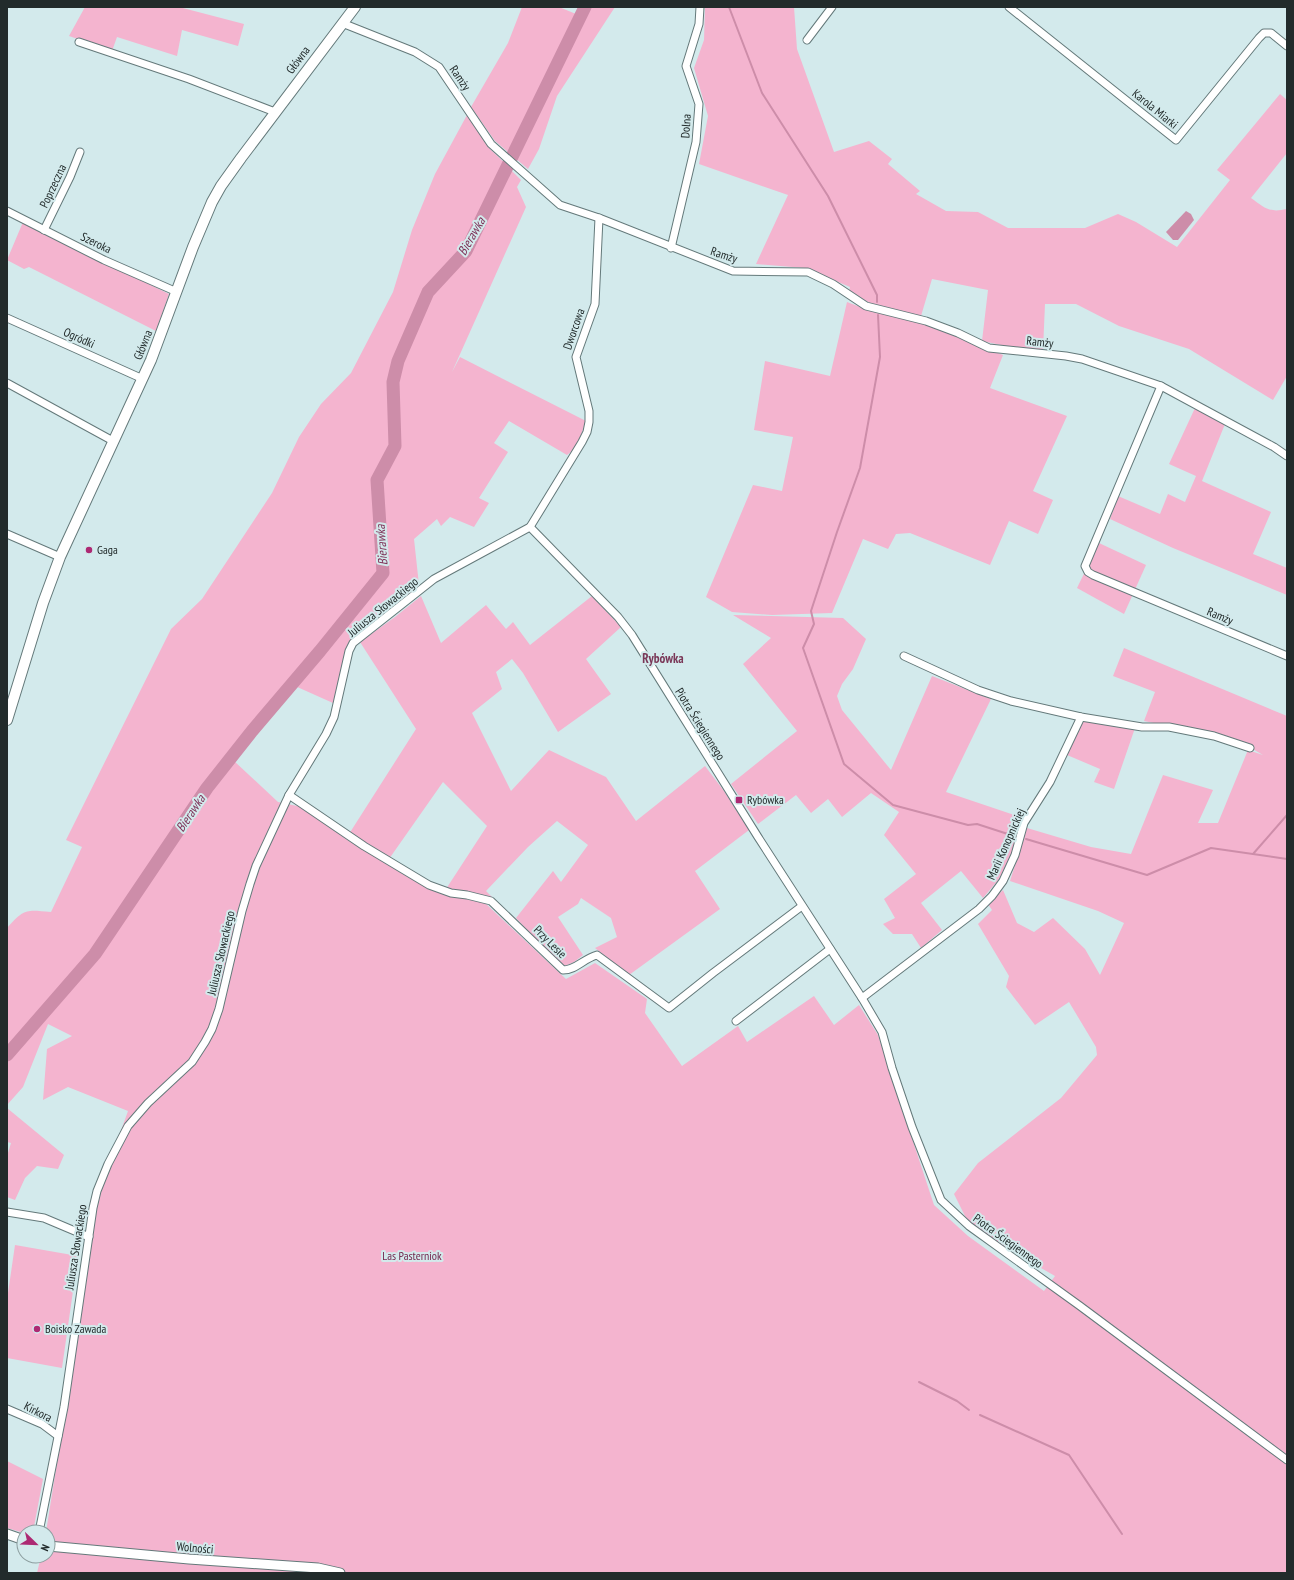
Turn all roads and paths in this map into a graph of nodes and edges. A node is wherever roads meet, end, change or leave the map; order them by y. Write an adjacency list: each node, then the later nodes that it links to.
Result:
1 (355, 7): 5 (main road, Główna)
2 (700, 7): 14 (street, Dolna)
3 (832, 7): 6 (street)
4 (1009, 7): 8 (street, Karola Miarki)
5 (342, 23): 9 (main road, Główna); 12 (street, Ramży)
6 (807, 40)
7 (79, 42): 9 (street)
8 (1287, 46)
9 (275, 112): 15 (main road, Główna)
10 (80, 152): 13 (street, Poprzeczna)
11 (7, 211): 13 (street, Szeroka)
12 (599, 218): 14 (street, Ramży); 22 (street, Dworcowa)
13 (44, 230): 15 (street, Szeroka)
14 (671, 248): 19 (street, Ramży)
15 (177, 292): 17 (main road, Główna)
16 (7, 318): 17 (street, Ogródki)
17 (142, 379): 20 (main road, Główna)
18 (7, 383): 20 (street)
19 (1161, 386): 21 (street, Ramży); 26 (street, Ramży)
20 (113, 441): 24 (main road, Główna)
21 (1287, 456)
22 (530, 527): 30 (street, Juliusza Słowackiego); 31 (street, Piotra Ściegiennego)
23 (7, 534): 24 (street)
24 (60, 557): 28 (main road, Główna)
25 (904, 656): 27 (street)
26 (1287, 656)
27 (1081, 717): 29 (street); 33 (street, Marii Konopnickiej)
28 (7, 720)
29 (1250, 748)
30 (289, 795): 31 (street, Przy Lesie); 36 (street, Juliusza Słowackiego)
31 (802, 906): 32 (street, Piotra Ściegiennego)
32 (830, 949): 33 (street, Piotra Ściegiennego); 34 (street)
33 (862, 998): 39 (street, Piotra Ściegiennego)
34 (736, 1021)
35 (7, 1212): 36 (street)
36 (89, 1237): 38 (street, Juliusza Słowackiego)
37 (7, 1409): 38 (street, Kirkora)
38 (58, 1436): 40 (street, Juliusza Słowackiego)
39 (1287, 1460)
40 (40, 1524)
41 (56, 1547): 42 (street, Wolności)
42 (340, 1573)

